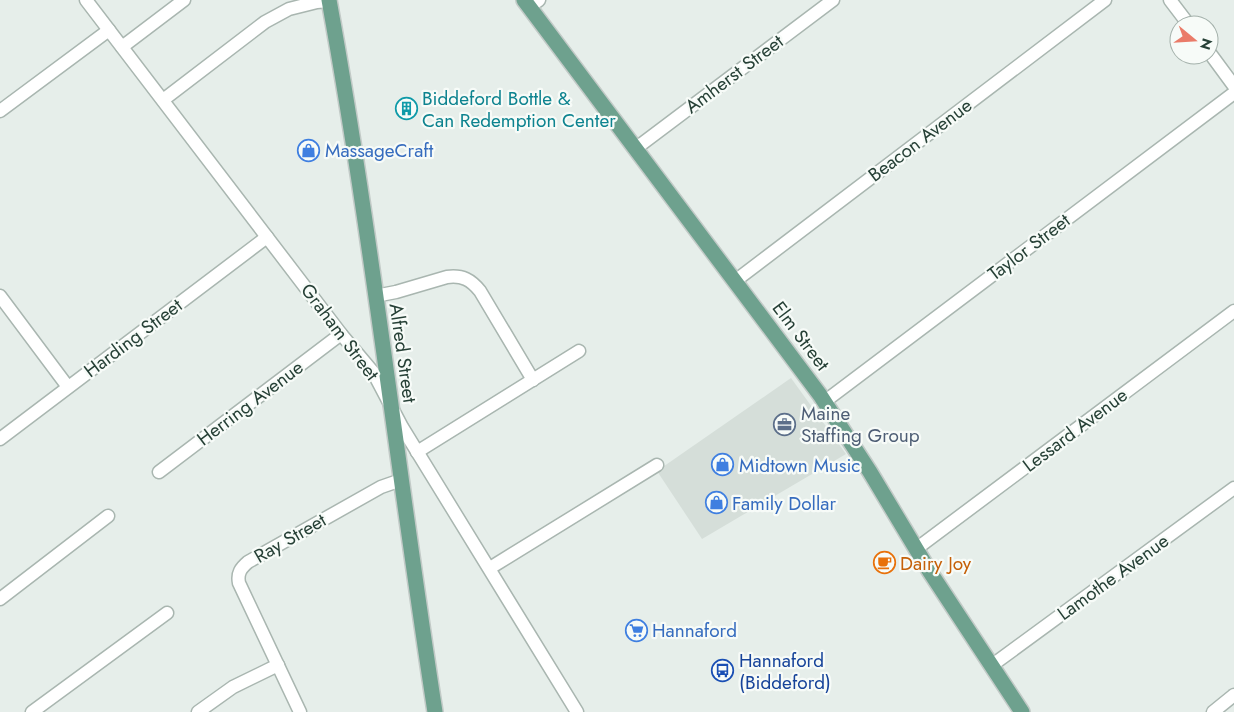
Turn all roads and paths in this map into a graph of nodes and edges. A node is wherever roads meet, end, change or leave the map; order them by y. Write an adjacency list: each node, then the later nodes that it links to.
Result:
1 (86, 0): 9 (street, Graham Street)
2 (184, 0): 10 (street)
3 (833, 0): 16 (street, Amherst Street)
4 (1105, 0): 18 (street, Beacon Avenue)
5 (1170, 0): 8 (street)
6 (329, 1): 14 (street); 20 (main road, Alfred Street)
7 (531, 2): 16 (main road, Elm Street)
8 (1181, 15)
9 (109, 30): 10 (street, Graham Street); 15 (street)
10 (122, 47): 14 (street, Graham Street)
11 (1219, 65): 12 (street)
12 (1234, 86)
13 (1234, 93): 26 (street, Taylor Street)
14 (163, 100): 17 (street, Graham Street)
15 (0, 111)
16 (635, 149): 18 (main road, Elm Street)
17 (267, 237): 22 (street, Graham Street); 25 (street, Harding Street)
18 (735, 281): 26 (main road, Elm Street)
19 (0, 296): 25 (street)
20 (376, 296): 24 (street); 27 (main road, Alfred Street)
21 (1234, 311): 35 (street, Lessard Avenue)
22 (341, 334): 27 (street, Graham Street); 31 (street, Herring Avenue)
23 (579, 351): 24 (street)
24 (533, 380): 29 (street)
25 (68, 387): 28 (street, Harding Street)
26 (824, 402): 35 (main road, Elm Street)
27 (390, 404): 29 (street, Graham Street); 32 (main road, Alfred Street)
28 (0, 439)
29 (417, 452): 36 (street, Graham Street)
30 (657, 464): 36 (street)
31 (159, 472)
32 (401, 480): 39 (street, Ray Street); 45 (main road, Alfred Street)
33 (1234, 488): 40 (street, Lamothe Avenue)
34 (108, 516): 37 (street)
35 (916, 548): 40 (main road, Elm Street)
36 (490, 568): 46 (street, Graham Street)
37 (0, 599)
38 (167, 613): 42 (street)
39 (278, 665): 43 (street); 44 (street, Ray Street)
40 (991, 666): 47 (main road, Elm Street)
41 (1234, 695): 48 (street)
42 (32, 712)
43 (198, 712)
44 (300, 712)
45 (435, 712)
46 (577, 712)
47 (1022, 712)
48 (1213, 712)

